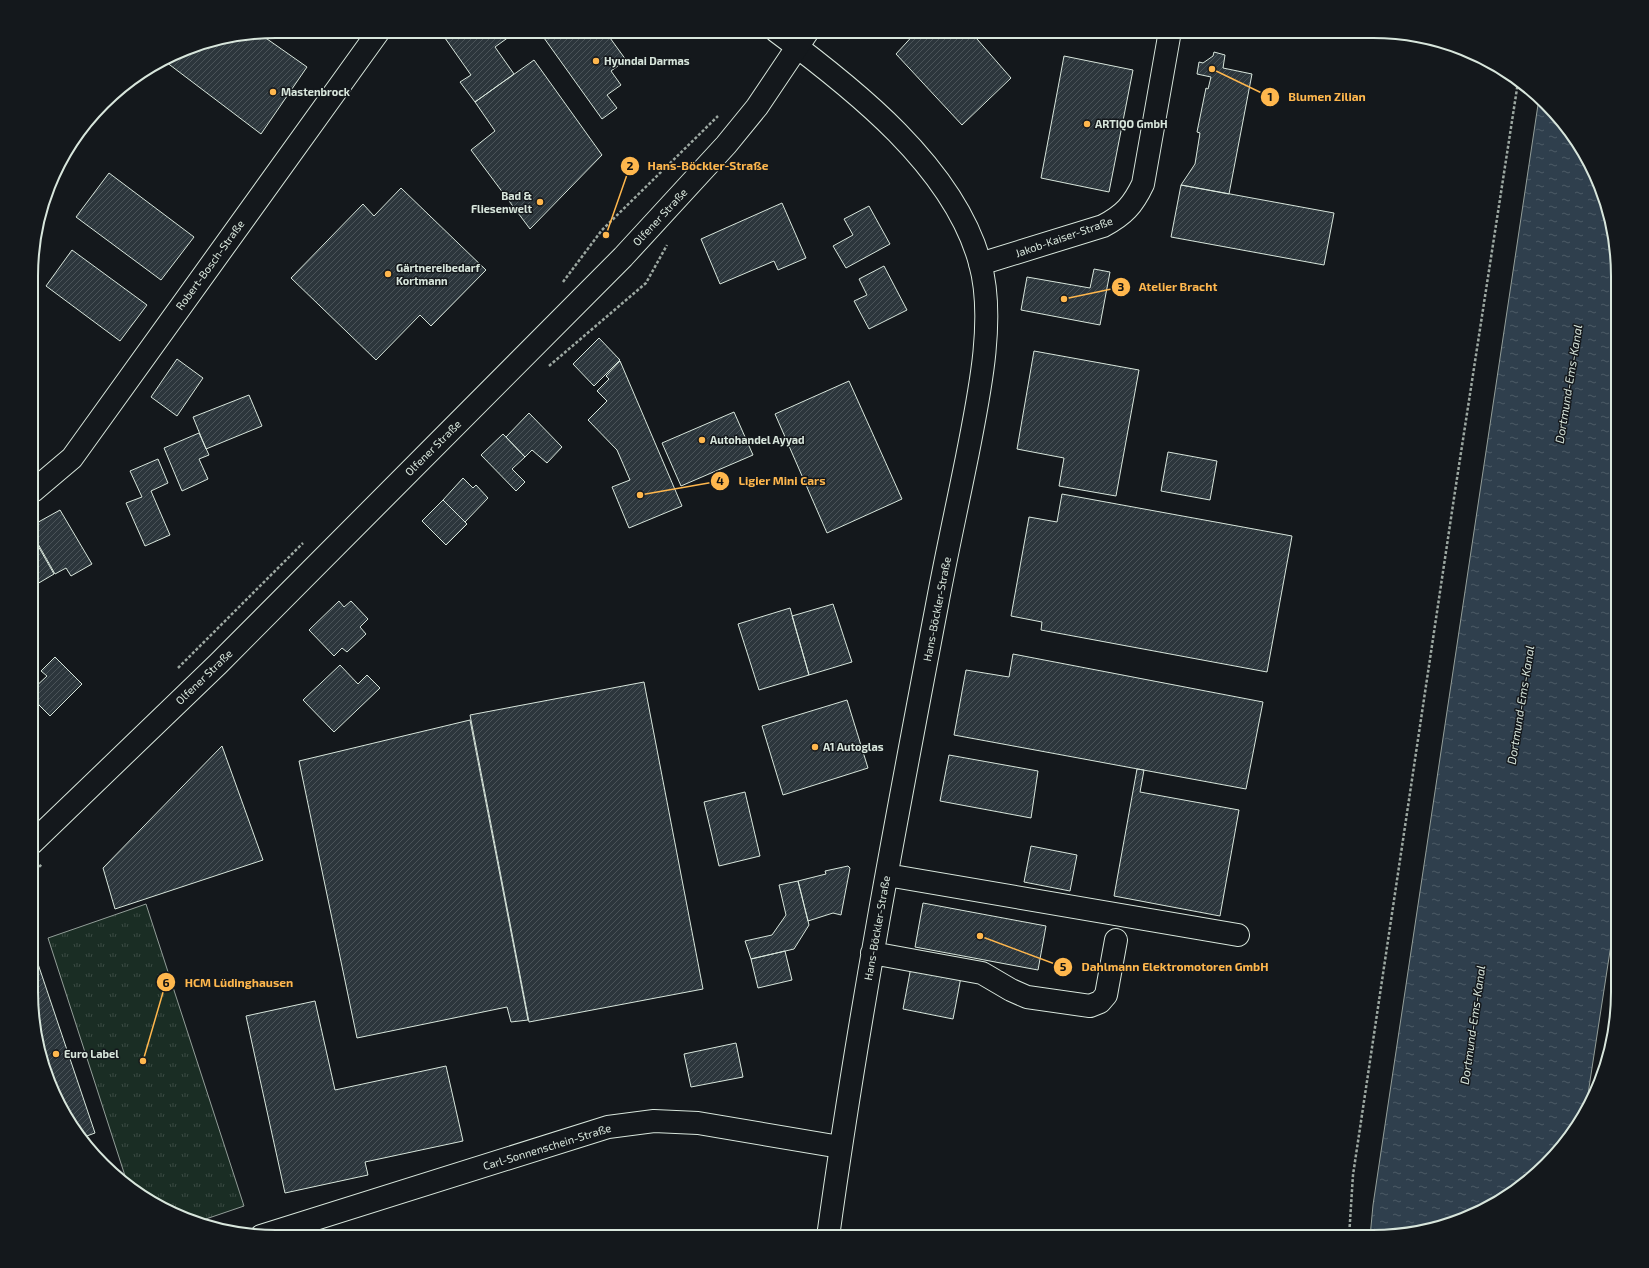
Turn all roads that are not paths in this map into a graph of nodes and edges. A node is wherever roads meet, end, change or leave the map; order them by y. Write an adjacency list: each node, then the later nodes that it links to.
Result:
1 (374, 38): 5 (street, Robert-Bosch-Straße)
2 (1169, 38): 4 (street, Jakob-Kaiser-Straße)
3 (803, 39): 4 (street, Hans-Böckler-Straße); 6 (street, Olfener Straße)
4 (980, 264): 7 (street, Hans-Böckler-Straße)
5 (38, 487)
6 (38, 836)
7 (887, 875): 8 (street); 10 (street, Hans-Böckler-Straße)
8 (1238, 935)
9 (1116, 940): 10 (street)
10 (872, 953): 11 (street, Hans-Böckler-Straße)
11 (840, 1147): 12 (street, Carl-Sonnenschein-Straße); 13 (street, Hans-Böckler-Straße)
12 (280, 1230)
13 (829, 1230)

